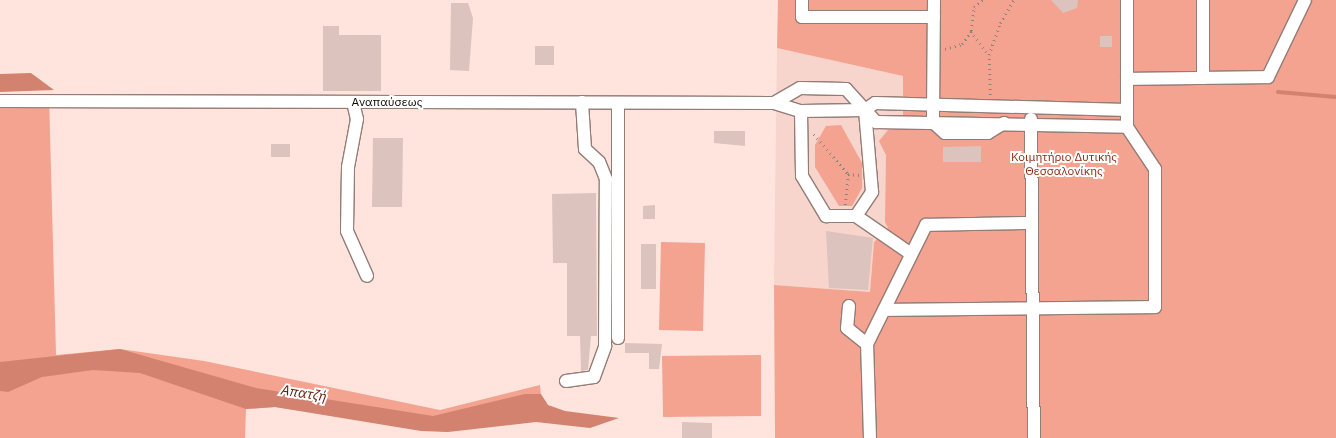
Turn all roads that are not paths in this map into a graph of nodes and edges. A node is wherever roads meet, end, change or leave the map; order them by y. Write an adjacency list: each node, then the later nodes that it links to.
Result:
1 (802, 0): 6 (street)
2 (934, 0): 6 (street)
3 (1127, 0): 8 (street)
4 (1203, 0): 7 (street)
5 (1305, 0): 7 (street)
6 (934, 17): 14 (street)
7 (1203, 78): 8 (street)
8 (1126, 79): 17 (street)
9 (0, 101): 10 (street, Αναπαύσεως)
10 (353, 102): 11 (street, Αναπαύσεως); 25 (street)
11 (582, 102): 12 (street, Αναπαύσεως); 31 (street)
12 (618, 103): 13 (street, Αναπαύσεως); 29 (street)
13 (774, 103): 16 (street); 18 (street)
14 (933, 104): 15 (street); 16 (street); 19 (street)
15 (1031, 109): 17 (street); 20 (street)
16 (866, 110): 18 (street); 19 (street); 22 (street)
17 (1126, 110): 21 (street)
18 (801, 116): 22 (street)
19 (933, 122): 20 (street)
20 (1031, 126): 21 (street); 23 (street)
21 (1126, 127): 27 (street)
22 (851, 216): 24 (street)
23 (1032, 223): 24 (street); 27 (street)
24 (911, 254): 28 (street)
25 (367, 276)
26 (849, 306): 30 (street)
27 (1033, 308): 28 (street); 33 (street)
28 (884, 310): 30 (street)
29 (618, 338)
30 (867, 344): 32 (street)
31 (566, 381)
32 (870, 438)
33 (1034, 438)

